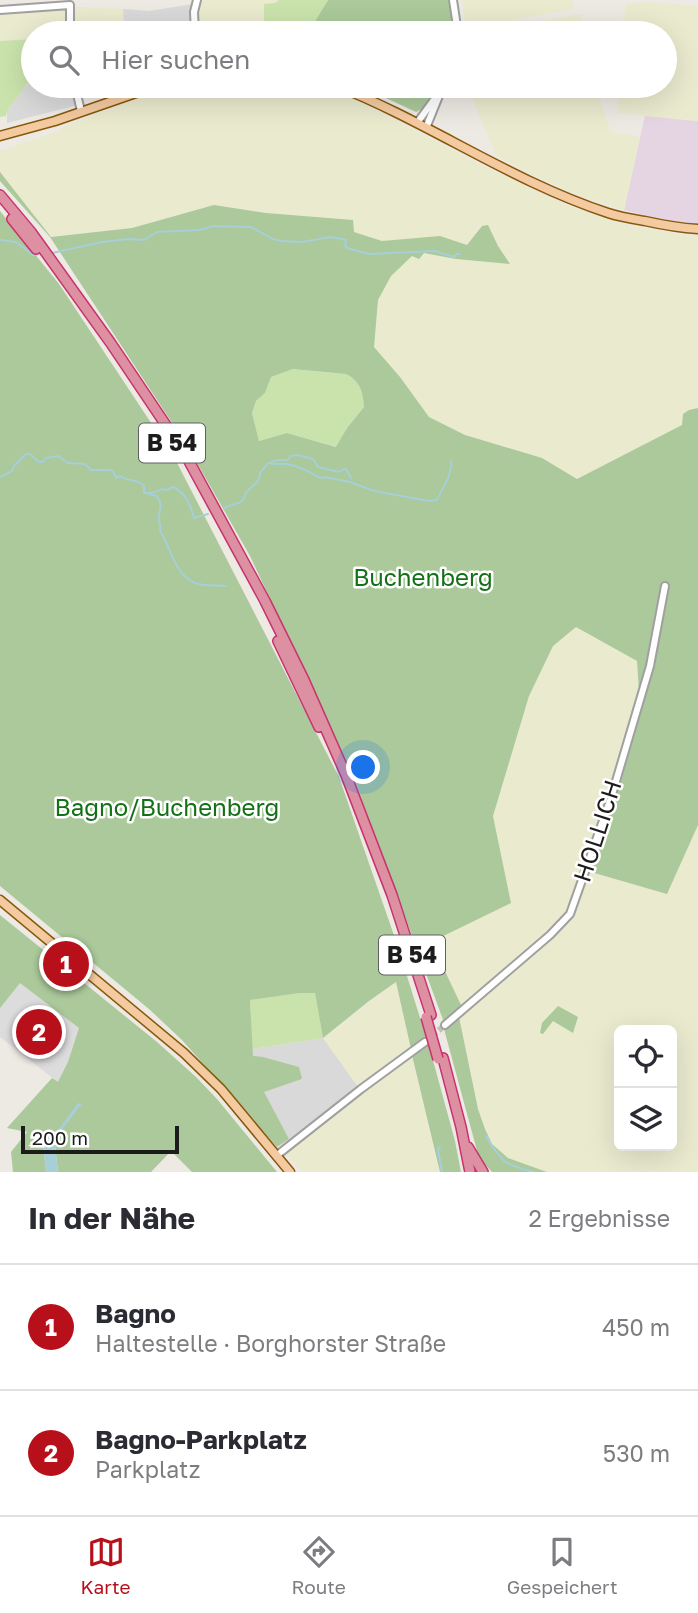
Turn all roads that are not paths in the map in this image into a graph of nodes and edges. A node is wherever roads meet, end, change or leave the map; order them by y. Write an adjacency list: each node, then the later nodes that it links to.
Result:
1 (197, 0): 5 (street)
2 (453, 0): 6 (street)
3 (0, 10): 4 (street)
4 (70, 21)
5 (194, 21)
6 (456, 21)
7 (78, 98): 11 (street)
8 (120, 98): 11 (main road)
9 (367, 98): 12 (main road)
10 (436, 98): 12 (street)
11 (81, 111): 13 (main road)
12 (421, 126): 16 (main road)
13 (0, 136)
14 (0, 195): 19 (highway, B 54)
15 (0, 204): 19 (highway, B 54)
16 (698, 229)
17 (665, 586): 20 (street, HOLLICH)
18 (0, 900): 24 (main road)
19 (428, 1016): 22 (highway, B 54, bridge)
20 (445, 1025)
21 (425, 1042): 24 (street)
22 (440, 1058): 23 (highway, B 54); 26 (highway, B 54)
23 (461, 1127): 27 (highway, B 54); 28 (highway)
24 (276, 1156): 25 (main road)
25 (290, 1172)
26 (465, 1172)
27 (470, 1172)
28 (483, 1172)

